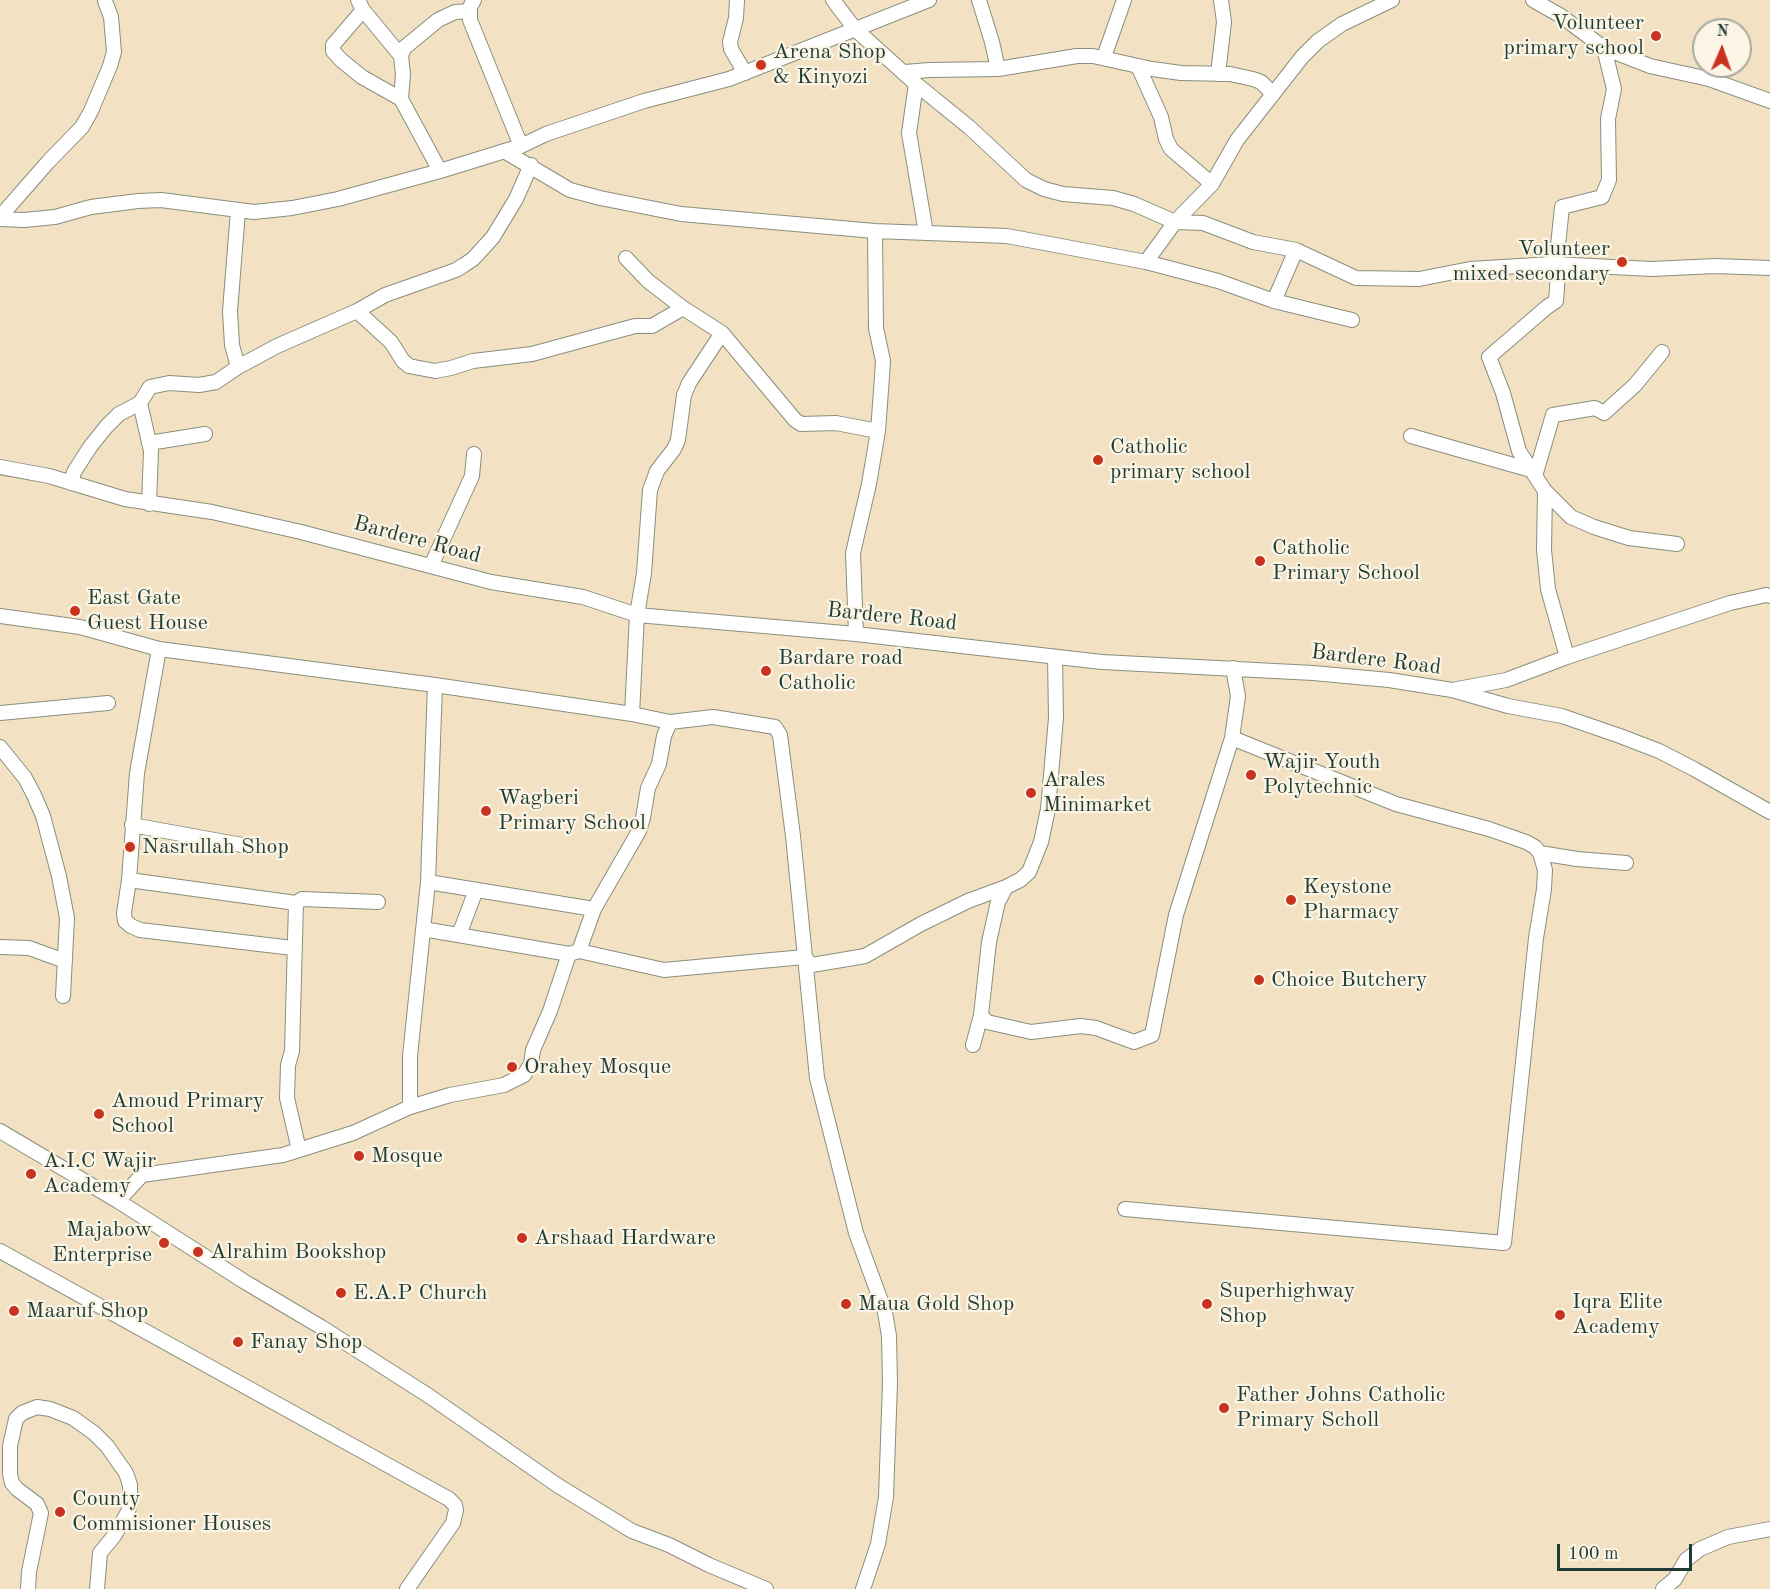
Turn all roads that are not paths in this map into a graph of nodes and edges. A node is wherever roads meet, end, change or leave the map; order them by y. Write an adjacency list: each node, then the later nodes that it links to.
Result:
1 (107, 0): 31 (street)
2 (737, 0): 19 (street)
3 (833, 0): 12 (street)
4 (979, 0): 17 (street)
5 (1124, 0): 15 (street)
6 (1221, 0): 20 (street)
7 (1392, 0): 22 (street)
8 (1533, 0): 13 (street)
9 (926, 1): 12 (street)
10 (360, 5): 14 (street); 23 (street)
11 (472, 6): 14 (street); 25 (street)
12 (855, 29): 18 (street); 19 (street)
13 (1604, 48): 24 (street); 38 (street)
14 (401, 56): 23 (street)
15 (1104, 57): 16 (street); 17 (street)
16 (1138, 66): 20 (street); 29 (street)
17 (998, 69): 18 (street)
18 (904, 72): 21 (street)
19 (745, 73): 25 (street)
20 (1218, 74): 22 (street)
21 (916, 84): 32 (street); 34 (street)
22 (1273, 94): 29 (street)
23 (401, 99): 28 (street)
24 (1770, 101)
25 (521, 146): 26 (street)
26 (504, 151): 27 (street); 28 (street)
27 (531, 165): 33 (street); 42 (street)
28 (440, 171): 30 (street)
29 (1212, 184): 32 (street)
30 (238, 211): 31 (street); 46 (street)
31 (0, 218)
32 (1175, 222): 35 (street); 37 (street)
33 (875, 231): 34 (street); 48 (street)
34 (926, 233): 37 (street)
35 (1296, 250): 38 (street); 40 (street)
36 (626, 258): 41 (street)
37 (1146, 262): 40 (street)
38 (1552, 264): 39 (street); 54 (street)
39 (1770, 268)
40 (1274, 302): 43 (street)
41 (683, 308): 42 (street); 44 (street)
42 (357, 312): 46 (street)
43 (1352, 320)
44 (722, 333): 48 (street); 61 (street)
45 (1662, 352): 54 (street)
46 (238, 367): 47 (street)
47 (140, 403): 51 (street); 55 (street)
48 (878, 431): 63 (street)
49 (205, 434): 51 (street)
50 (1411, 436): 54 (street)
51 (149, 443): 57 (street)
52 (474, 454): 59 (street)
53 (0, 467): 55 (street, Bardere Road)
54 (1533, 473): 56 (street)
55 (71, 483): 57 (street, Bardere Road)
56 (1545, 491): 58 (street); 66 (street)
57 (149, 504): 59 (street, Bardere Road)
58 (1677, 544)
59 (431, 567): 61 (street, Bardere Road)
60 (1769, 594): 66 (street)
61 (637, 615): 63 (street, Bardere Road); 72 (street)
62 (0, 616): 64 (street)
63 (856, 634): 65 (street, Bardere Road)
64 (159, 649): 68 (street); 77 (street)
65 (1055, 657): 67 (street, Bardere Road); 83 (street)
66 (1567, 657): 69 (street)
67 (1233, 668): 69 (street, Bardere Road); 74 (street)
68 (435, 685): 72 (street); 82 (street)
69 (1452, 690): 76 (street, Bardere Road)
70 (108, 703): 71 (street)
71 (0, 713)
72 (632, 714): 73 (street)
73 (670, 722): 87 (street); 93 (street)
74 (1232, 738): 79 (street); 96 (street)
75 (0, 747): 94 (street)
76 (1770, 812)
77 (132, 825): 78 (street); 81 (street)
78 (253, 847)
79 (1540, 853): 80 (street); 102 (street)
80 (1626, 862)
81 (129, 880): 86 (street); 91 (street)
82 (428, 882): 84 (street); 88 (street)
83 (1006, 887): 93 (street); 96 (street)
84 (476, 890): 87 (street); 89 (street)
85 (378, 902): 86 (street)
86 (296, 903): 91 (street)
87 (594, 909): 92 (street)
88 (423, 929): 89 (street); 98 (street)
89 (459, 935): 92 (street)
90 (0, 947): 94 (street)
91 (293, 948): 100 (street)
92 (574, 952): 93 (street); 98 (street)
93 (804, 957): 109 (street)
94 (65, 961): 95 (street)
95 (63, 996)
96 (981, 1015): 97 (street)
97 (973, 1045)
98 (410, 1107): 100 (street)
99 (0, 1131): 101 (street)
100 (299, 1150): 101 (street)
101 (118, 1201): 108 (street)
102 (1125, 1209)
103 (0, 1251): 107 (street)
104 (1770, 1529): 110 (street)
105 (28, 1589): 106 (street)
106 (97, 1589)
107 (407, 1589)
108 (766, 1589)
109 (863, 1589)
110 (1663, 1589)

